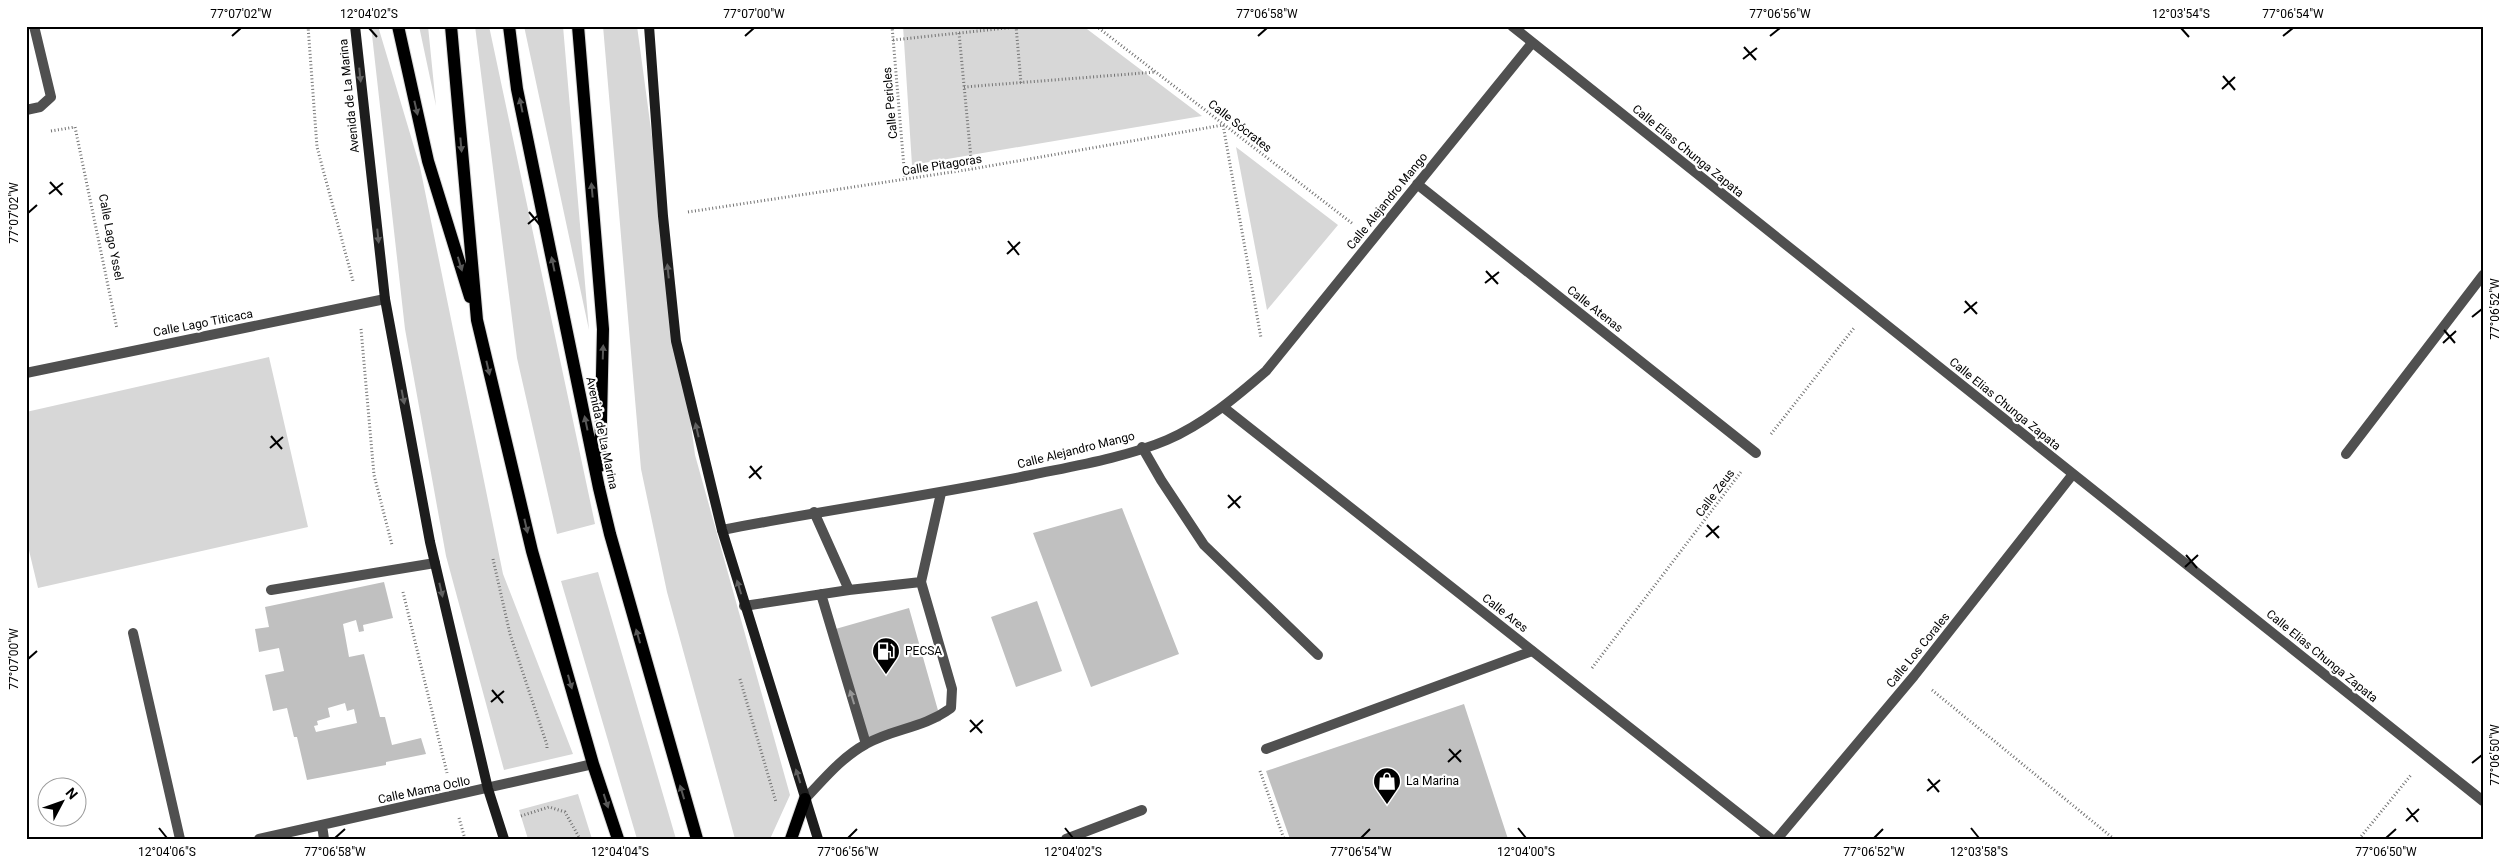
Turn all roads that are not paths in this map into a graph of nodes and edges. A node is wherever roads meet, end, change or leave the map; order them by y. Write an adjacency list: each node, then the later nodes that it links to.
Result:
1 (34, 26): 10 (street)
2 (355, 26): 13 (main road, Avenida de La Marina, one-way to 13)
3 (398, 26): 14 (main road, one-way to 14)
4 (451, 26): 14 (main road, one-way to 14)
5 (509, 26): 21 (main road, Avenida de La Marina, one-way to 5)
6 (578, 26): 21 (main road, one-way to 6)
7 (649, 26): 24 (main road, one-way to 7)
8 (1512, 26): 9 (street, Calle Elias Chunga Zapata)
9 (1532, 43): 11 (street, Calle Alejandro Mango); 20 (street, Calle Elias Chunga Zapata)
10 (26, 110)
11 (1417, 184): 16 (street, Calle Alejandro Mango); 18 (street, Calle Atenas)
12 (2483, 275): 19 (street)
13 (385, 299): 15 (street, Calle Lago Titicaca); 25 (main road, Avenida de La Marina, one-way to 25)
14 (477, 320): 36 (main road, one-way to 36)
15 (26, 373)
16 (1223, 407): 17 (street, Calle Alejandro Mango); 32 (street, Calle Ares)
17 (1142, 447): 22 (street, Calle Alejandro Mango); 33 (street)
18 (1756, 453)
19 (2346, 454)
20 (2073, 474): 39 (street, Calle Elias Chunga Zapata); 52 (street, Calle Los Corales)
21 (599, 488): 47 (main road, Avenida de La Marina, one-way to 21)
22 (941, 493): 23 (street, Calle Alejandro Mango); 26 (street)
23 (814, 512): 24 (street, Calle Alejandro Mango); 28 (street)
24 (722, 530): 30 (main road, one-way to 24)
25 (435, 563): 27 (street); 37 (main road, Avenida de La Marina, one-way to 37)
26 (921, 582): 28 (street); 34 (street)
27 (270, 590)
28 (849, 590): 29 (street)
29 (821, 594): 30 (street); 34 (street, one-way to 29)
30 (744, 606): 38 (main road, one-way to 30)
31 (133, 633): 42 (street)
32 (1532, 651): 35 (street); 51 (street, Calle Ares)
33 (1318, 654)
34 (866, 744): 38 (street)
35 (1266, 749)
36 (593, 764): 37 (street, Calle Mama Ocllo); 46 (main road, one-way to 46)
37 (488, 789): 41 (street, Calle Mama Ocllo); 45 (main road, Avenida de La Marina)
38 (805, 799): 48 (main road); 49 (main road)
39 (2483, 801)
40 (1142, 810): 50 (street)
41 (322, 825): 43 (street, Calle Mama Ocllo); 44 (street)
42 (180, 839)
43 (259, 839)
44 (324, 839)
45 (504, 839)
46 (618, 839)
47 (697, 839)
48 (791, 839)
49 (818, 839)
50 (1066, 839)
51 (1771, 839)
52 (1778, 839)

